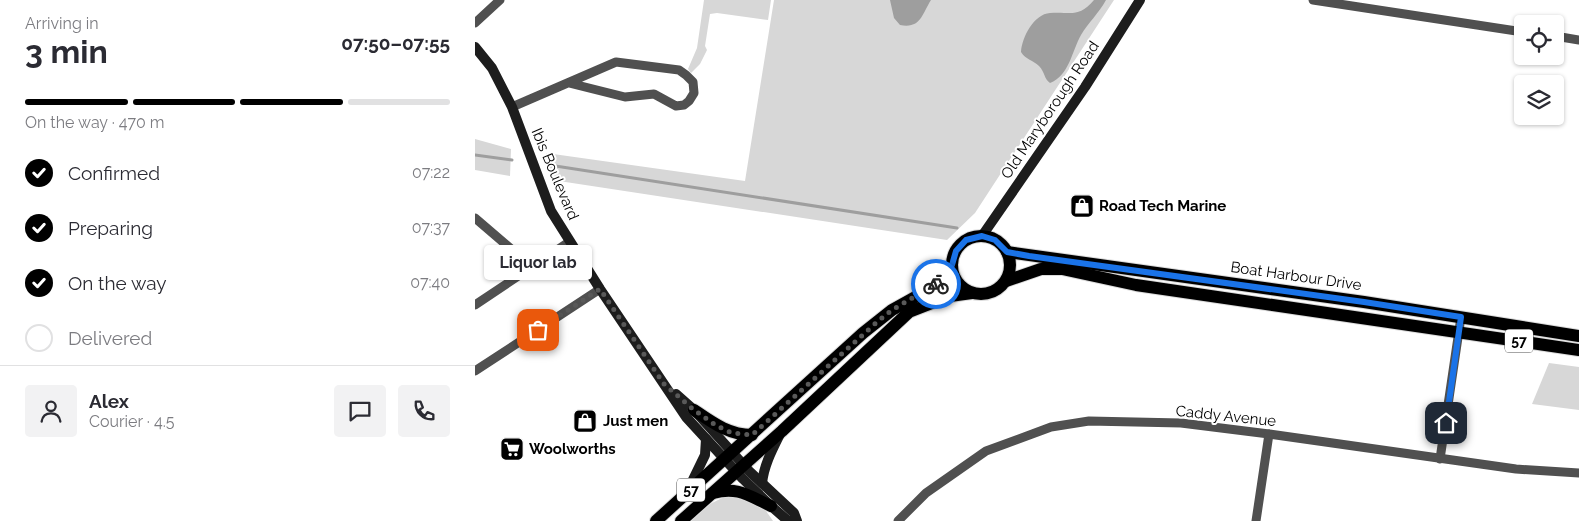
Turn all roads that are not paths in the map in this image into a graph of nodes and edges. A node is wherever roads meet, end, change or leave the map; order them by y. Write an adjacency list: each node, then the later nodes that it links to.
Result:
1 (500, 0): 4 (street)
2 (1140, 0): 12 (street, Old Maryborough Road)
3 (1313, 0): 5 (street)
4 (475, 23)
5 (1514, 31)
6 (1564, 38): 7 (street)
7 (1579, 40)
8 (475, 47): 10 (street, Ibis Boulevard)
9 (569, 83): 9 (street); 10 (street)
10 (512, 107): 13 (street, Ibis Boulevard)
11 (475, 218): 16 (street)
12 (982, 236): 14 (main road, 57); 15 (main road, 57)
13 (569, 242): 16 (street); 18 (street, Ibis Boulevard)
14 (1007, 252): 17 (main road); 21 (main road, Boat Harbour Drive / 57)
15 (952, 265): 19 (main road); 30 (main road, 57)
16 (531, 266): 20 (street)
17 (1006, 281): 19 (main road, 57); 22 (main road, Boat Harbour Drive / 57)
18 (600, 289): 25 (street); 26 (street, Ibis Boulevard)
19 (972, 293): 28 (main road, 57)
20 (477, 302)
21 (1461, 317): 22 (street); 23 (main road, Boat Harbour Drive / 57)
22 (1460, 332): 24 (main road, Boat Harbour Drive / 57); 33 (street)
23 (1579, 336)
24 (1579, 350)
25 (475, 371)
26 (664, 384): 27 (street, Ibis Boulevard); 31 (street, Ibis Boulevard)
27 (694, 410): 30 (main road); 32 (street, Ibis Boulevard)
28 (782, 430): 34 (main road, 57); 36 (street)
29 (1269, 434): 33 (street, Caddy Avenue); 44 (street, Caddy Avenue); 45 (street)
30 (752, 435): 32 (main road, 57)
31 (706, 439): 32 (street, Ibis Boulevard); 38 (street)
32 (729, 456): 34 (street); 38 (main road, 57)
33 (1440, 459): 35 (street, Caddy Avenue)
34 (739, 468): 36 (street); 37 (main road, 57); 39 (street)
35 (1579, 473)
36 (762, 483): 43 (street)
37 (710, 494): 39 (main road); 41 (main road, 57)
38 (685, 496): 40 (main road, 57)
39 (771, 506): 42 (street)
40 (657, 521)
41 (681, 521)
42 (791, 521)
43 (797, 521)
44 (898, 521)
45 (1256, 521)

